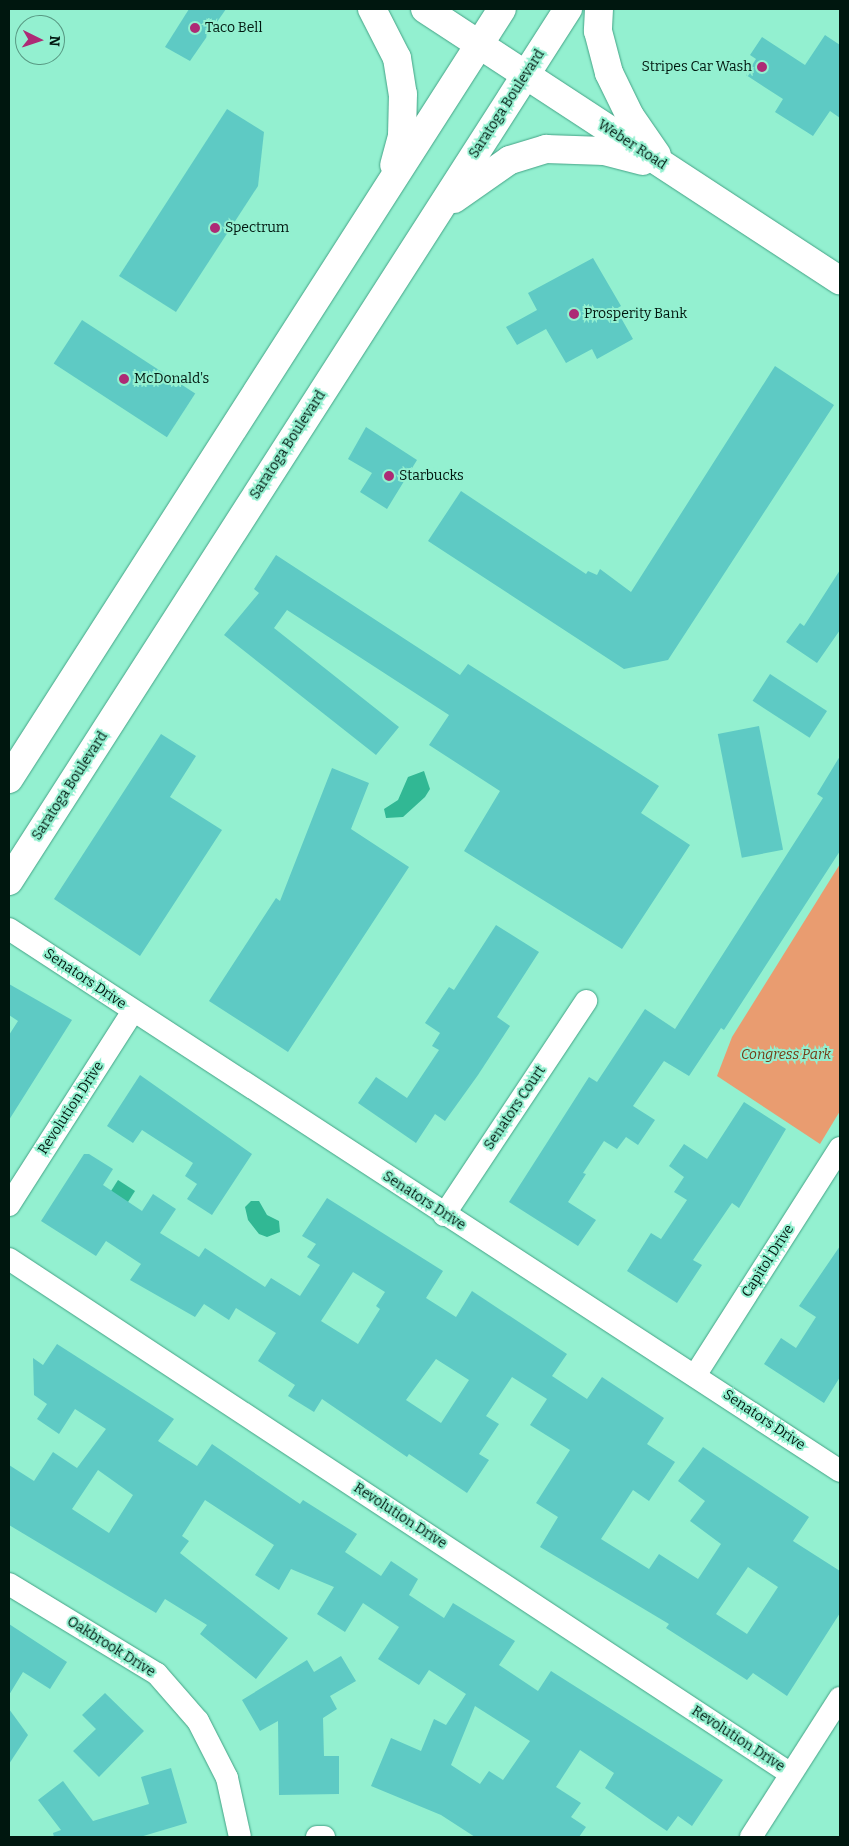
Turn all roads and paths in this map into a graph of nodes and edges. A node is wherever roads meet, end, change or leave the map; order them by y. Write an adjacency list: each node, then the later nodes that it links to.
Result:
1 (372, 9): 9 (main road)
2 (425, 9): 6 (main road, Weber Road)
3 (502, 9): 6 (main road)
4 (568, 9): 7 (main road, Saratoga Boulevard)
5 (598, 9): 8 (main road)
6 (479, 45): 7 (main road, Weber Road); 9 (main road)
7 (525, 75): 8 (main road, Weber Road); 10 (main road, Saratoga Boulevard)
8 (665, 166): 10 (main road); 11 (main road, Weber Road)
9 (389, 184): 12 (main road)
10 (437, 212): 13 (main road, Saratoga Boulevard)
11 (840, 281)
12 (9, 779)
13 (9, 881)
14 (9, 929): 16 (street, Senators Drive)
15 (586, 1001): 19 (street, Senators Court)
16 (133, 1011): 18 (street, Revolution Drive); 19 (street, Senators Drive)
17 (840, 1148): 21 (street, Capitol Drive)
18 (9, 1205)
19 (444, 1216): 21 (street, Senators Drive)
20 (9, 1259): 25 (street, Revolution Drive)
21 (696, 1374): 22 (street, Senators Drive)
22 (840, 1471)
23 (9, 1584): 26 (street, Oakbrook Drive)
24 (840, 1698): 25 (street)
25 (791, 1774): 29 (street)
26 (240, 1837)
27 (317, 1837): 28 (street)
28 (324, 1837)
29 (751, 1837)

